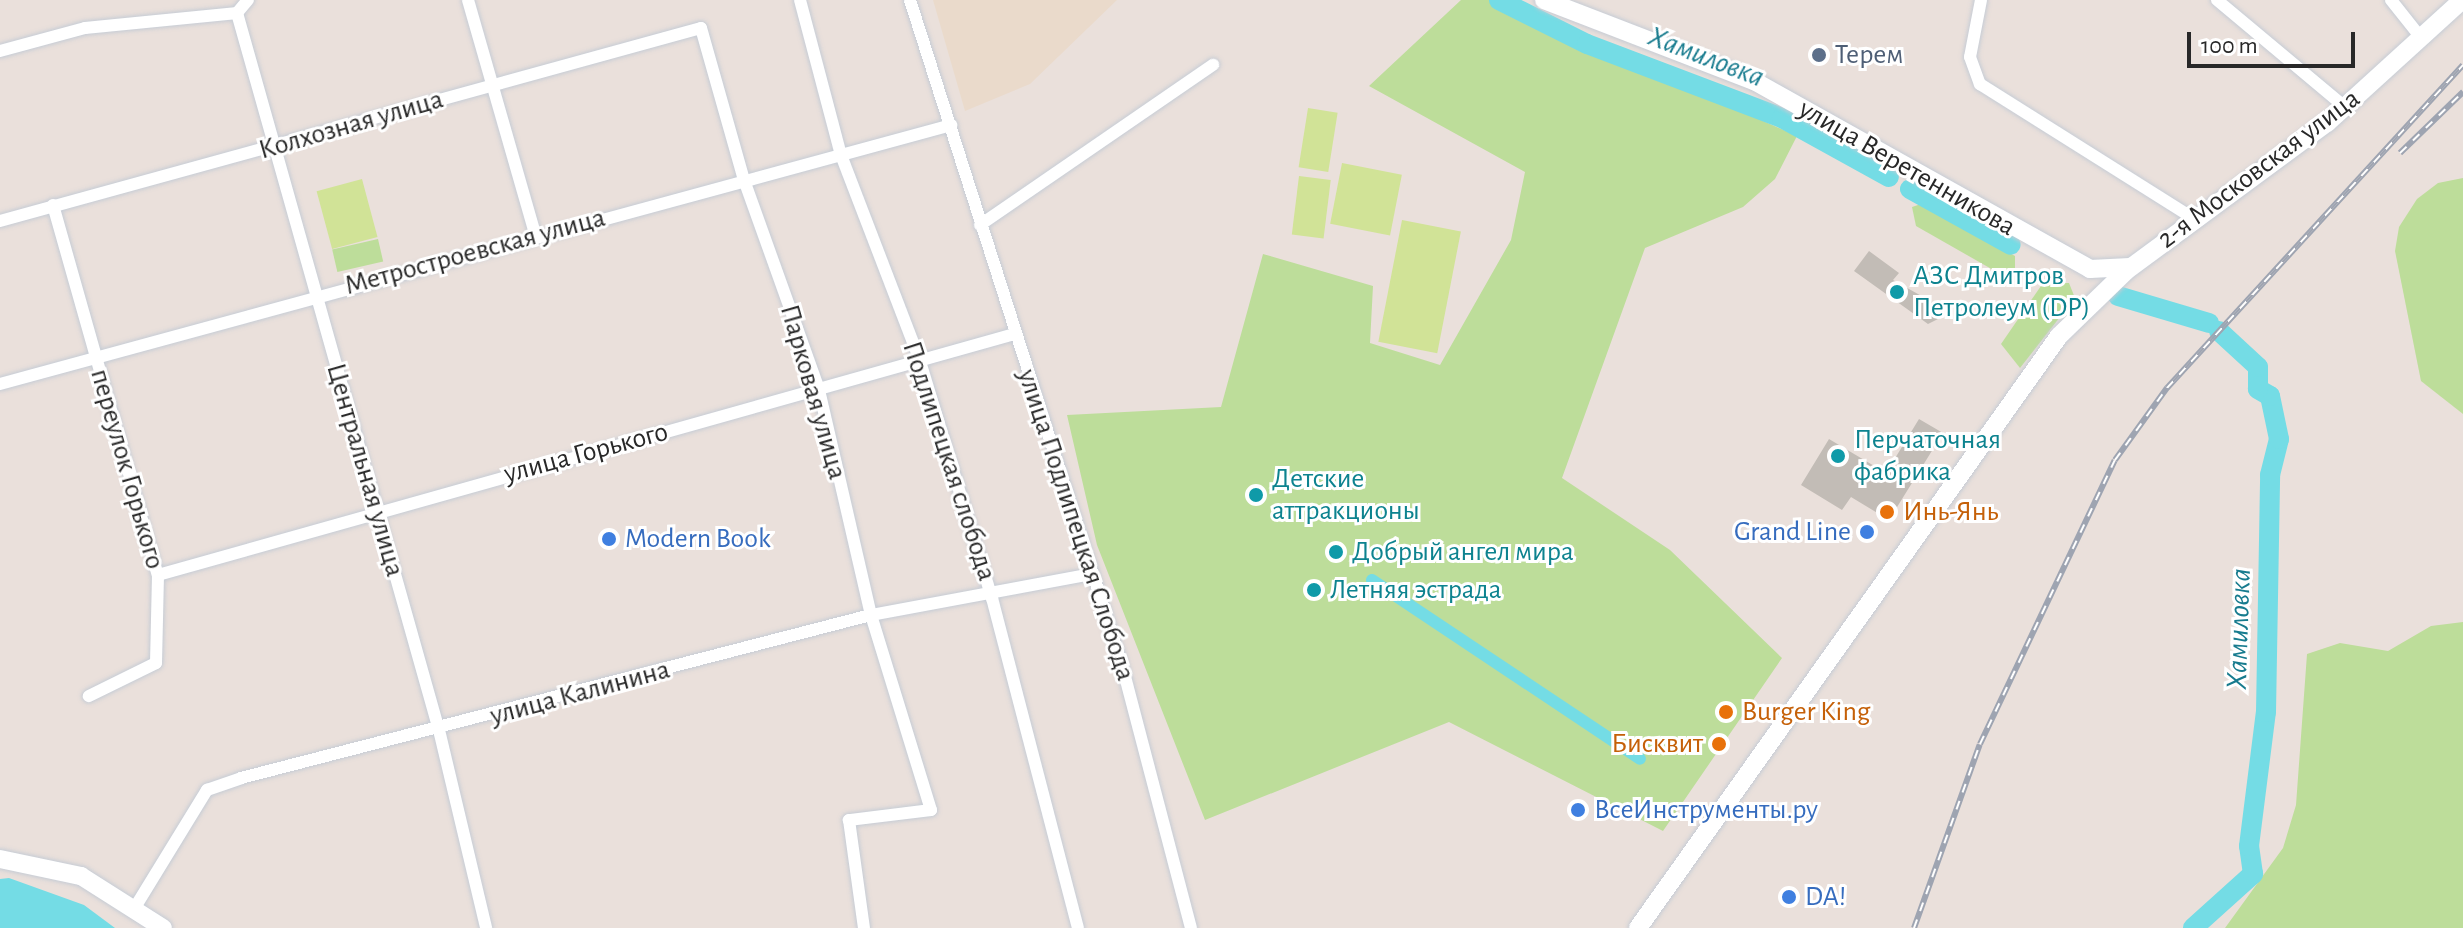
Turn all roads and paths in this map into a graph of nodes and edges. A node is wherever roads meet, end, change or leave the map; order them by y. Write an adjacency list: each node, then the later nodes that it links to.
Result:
1 (248, 0): 10 (street)
2 (468, 0): 15 (street)
3 (800, 0): 19 (street, Подлипецкая слобода)
4 (910, 0): 17 (street, улица Подлипецкая Слобода)
5 (1544, 0): 26 (main road, улица Веретенникова)
6 (1981, 0): 22 (street)
7 (2217, 0): 16 (street)
8 (2391, 0): 12 (street)
9 (2462, 0): 12 (main road, 2-я Московская улица)
10 (237, 13): 13 (street); 18 (street, Центральная улица)
11 (701, 28): 15 (street, Колхозная улица); 20 (street, Парковая улица)
12 (2422, 39): 16 (main road, 2-я Московская улица)
13 (0, 51)
14 (1213, 65): 24 (street)
15 (493, 84): 18 (street, Колхозная улица); 25 (street)
16 (2345, 107): 22 (main road, 2-я Московская улица)
17 (951, 125): 19 (street, Метростроевская улица); 24 (street, улица Подлипецкая Слобода)
18 (276, 147): 21 (street, Колхозная улица); 27 (street, Центральная улица)
19 (841, 155): 20 (street, Метростроевская улица); 29 (street, Подлипецкая слобода)
20 (744, 180): 25 (street, Метростроевская улица); 32 (street, Парковая улица)
21 (53, 205): 23 (street, Колхозная улица); 30 (street, переулок Горького)
22 (2194, 219): 26 (main road, 2-я Московская улица)
23 (0, 221)
24 (980, 225): 28 (street, улица Подлипецкая Слобода)
25 (536, 237): 27 (street, Метростроевская улица)
26 (2128, 269): 47 (main road, 2-я Московская улица)
27 (315, 295): 30 (street, Метростроевская улица); 33 (street, Центральная улица)
28 (1014, 334): 29 (street, улица Горького); 34 (street, улица Подлипецкая Слобода)
29 (919, 358): 32 (street, улица Горького); 36 (street, Подлипецкая слобода)
30 (96, 359): 31 (street, Метростроевская улица); 35 (street, переулок Горького)
31 (0, 384)
32 (819, 390): 33 (street, улица Горького); 37 (street, Парковая улица)
33 (376, 510): 35 (street, улица Горького); 39 (street, Центральная улица)
34 (1093, 574): 36 (street, улица Калинина); 46 (street, улица Подлипецкая Слобода)
35 (158, 575): 38 (street, переулок Горького)
36 (992, 598): 37 (street, улица Калинина); 45 (street, Подлипецкая слобода)
37 (871, 615): 39 (street, улица Калинина); 44 (street, Парковая улица)
38 (89, 696)
39 (439, 730): 41 (street, улица Калинина); 43 (street, Центральная улица)
40 (0, 859): 41 (main road)
41 (134, 909): 42 (main road)
42 (163, 928)
43 (486, 928)
44 (864, 928)
45 (1078, 928)
46 (1191, 928)
47 (1638, 928)

